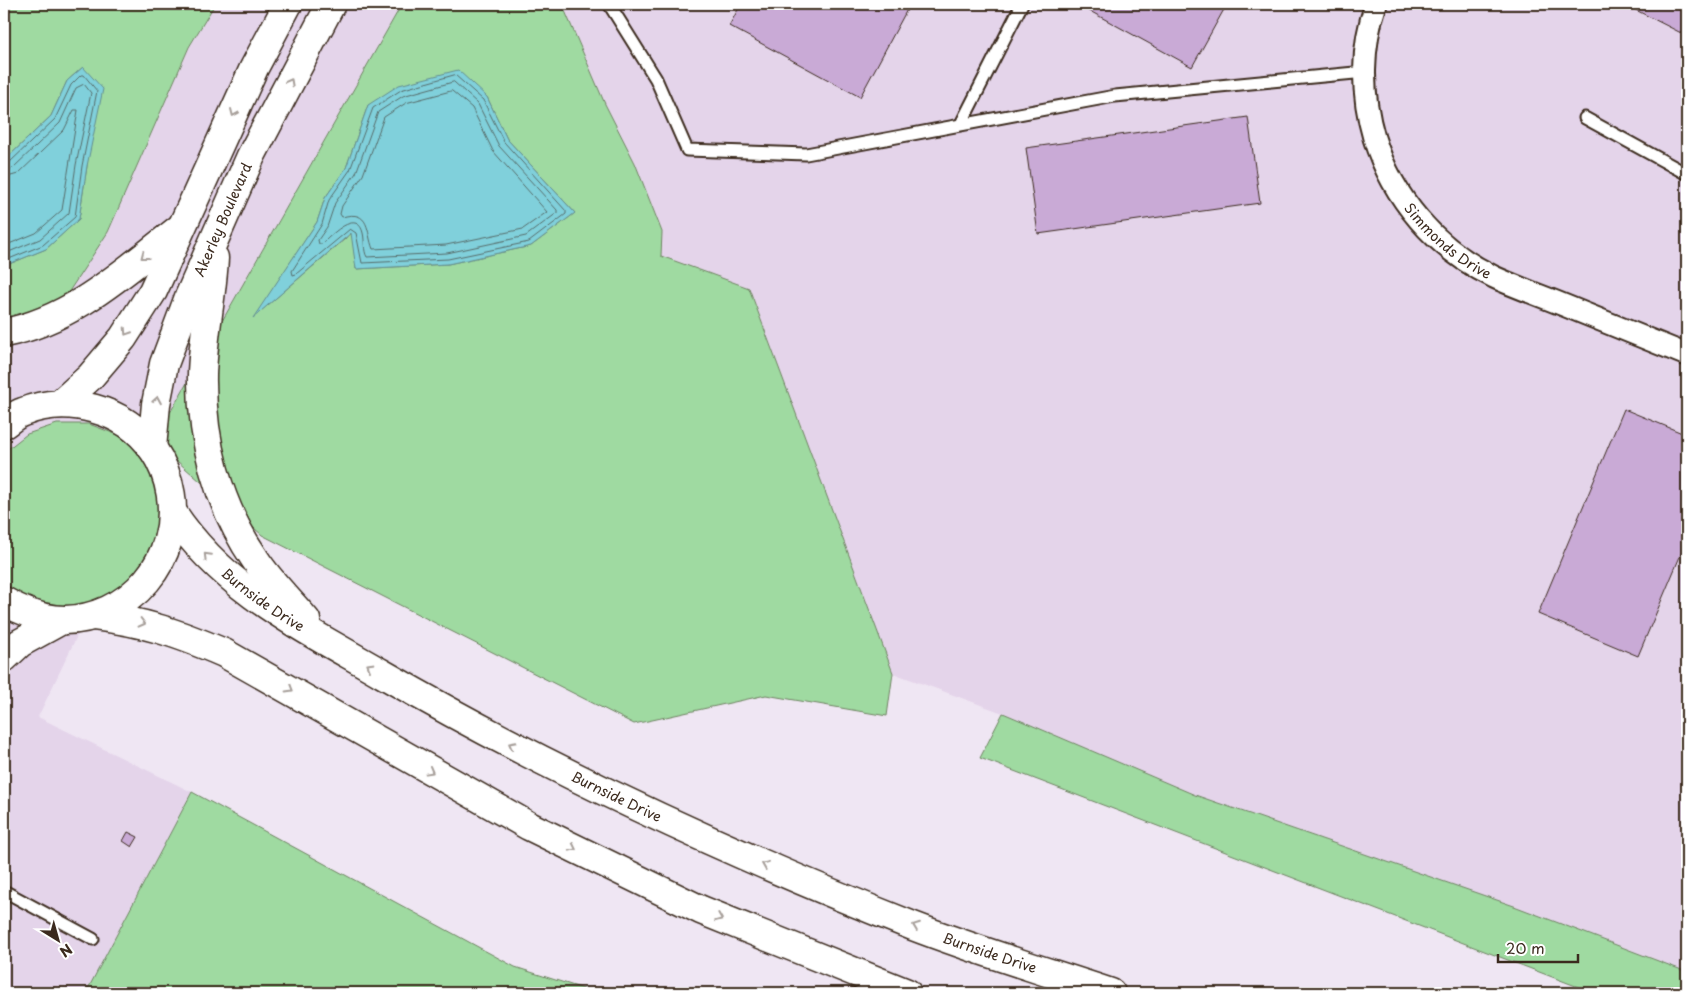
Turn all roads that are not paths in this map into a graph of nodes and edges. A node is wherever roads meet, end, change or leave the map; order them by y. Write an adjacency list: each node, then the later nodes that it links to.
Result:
1 (288, 4): 10 (main road, one-way to 10)
2 (331, 4): 11 (main road, Akerley Boulevard, one-way to 2)
3 (608, 4): 8 (lane)
4 (1022, 4): 8 (lane)
5 (1376, 4): 6 (street, Simmonds Drive)
6 (1365, 72): 8 (lane); 13 (street, Simmonds Drive)
7 (1585, 118): 9 (lane)
8 (962, 124)
9 (1687, 174)
10 (182, 226): 12 (main road, one-way to 12); 14 (main road, one-way to 14)
11 (215, 237): 16 (main road, Akerley Boulevard, one-way to 11); 21 (main road)
12 (4, 333)
13 (1687, 355)
14 (60, 404): 15 (main road); 16 (main road)
15 (4, 424)
16 (152, 448): 17 (main road)
17 (172, 513): 19 (main road); 21 (main road, Burnside Drive, one-way to 17)
18 (4, 601): 20 (main road)
19 (94, 616): 20 (main road); 25 (main road, one-way to 25)
20 (60, 621): 22 (main road)
21 (322, 638): 26 (main road, Burnside Drive, one-way to 21)
22 (4, 658)
23 (4, 891): 24 (lane)
24 (93, 939)
25 (907, 993)
26 (1111, 993)

